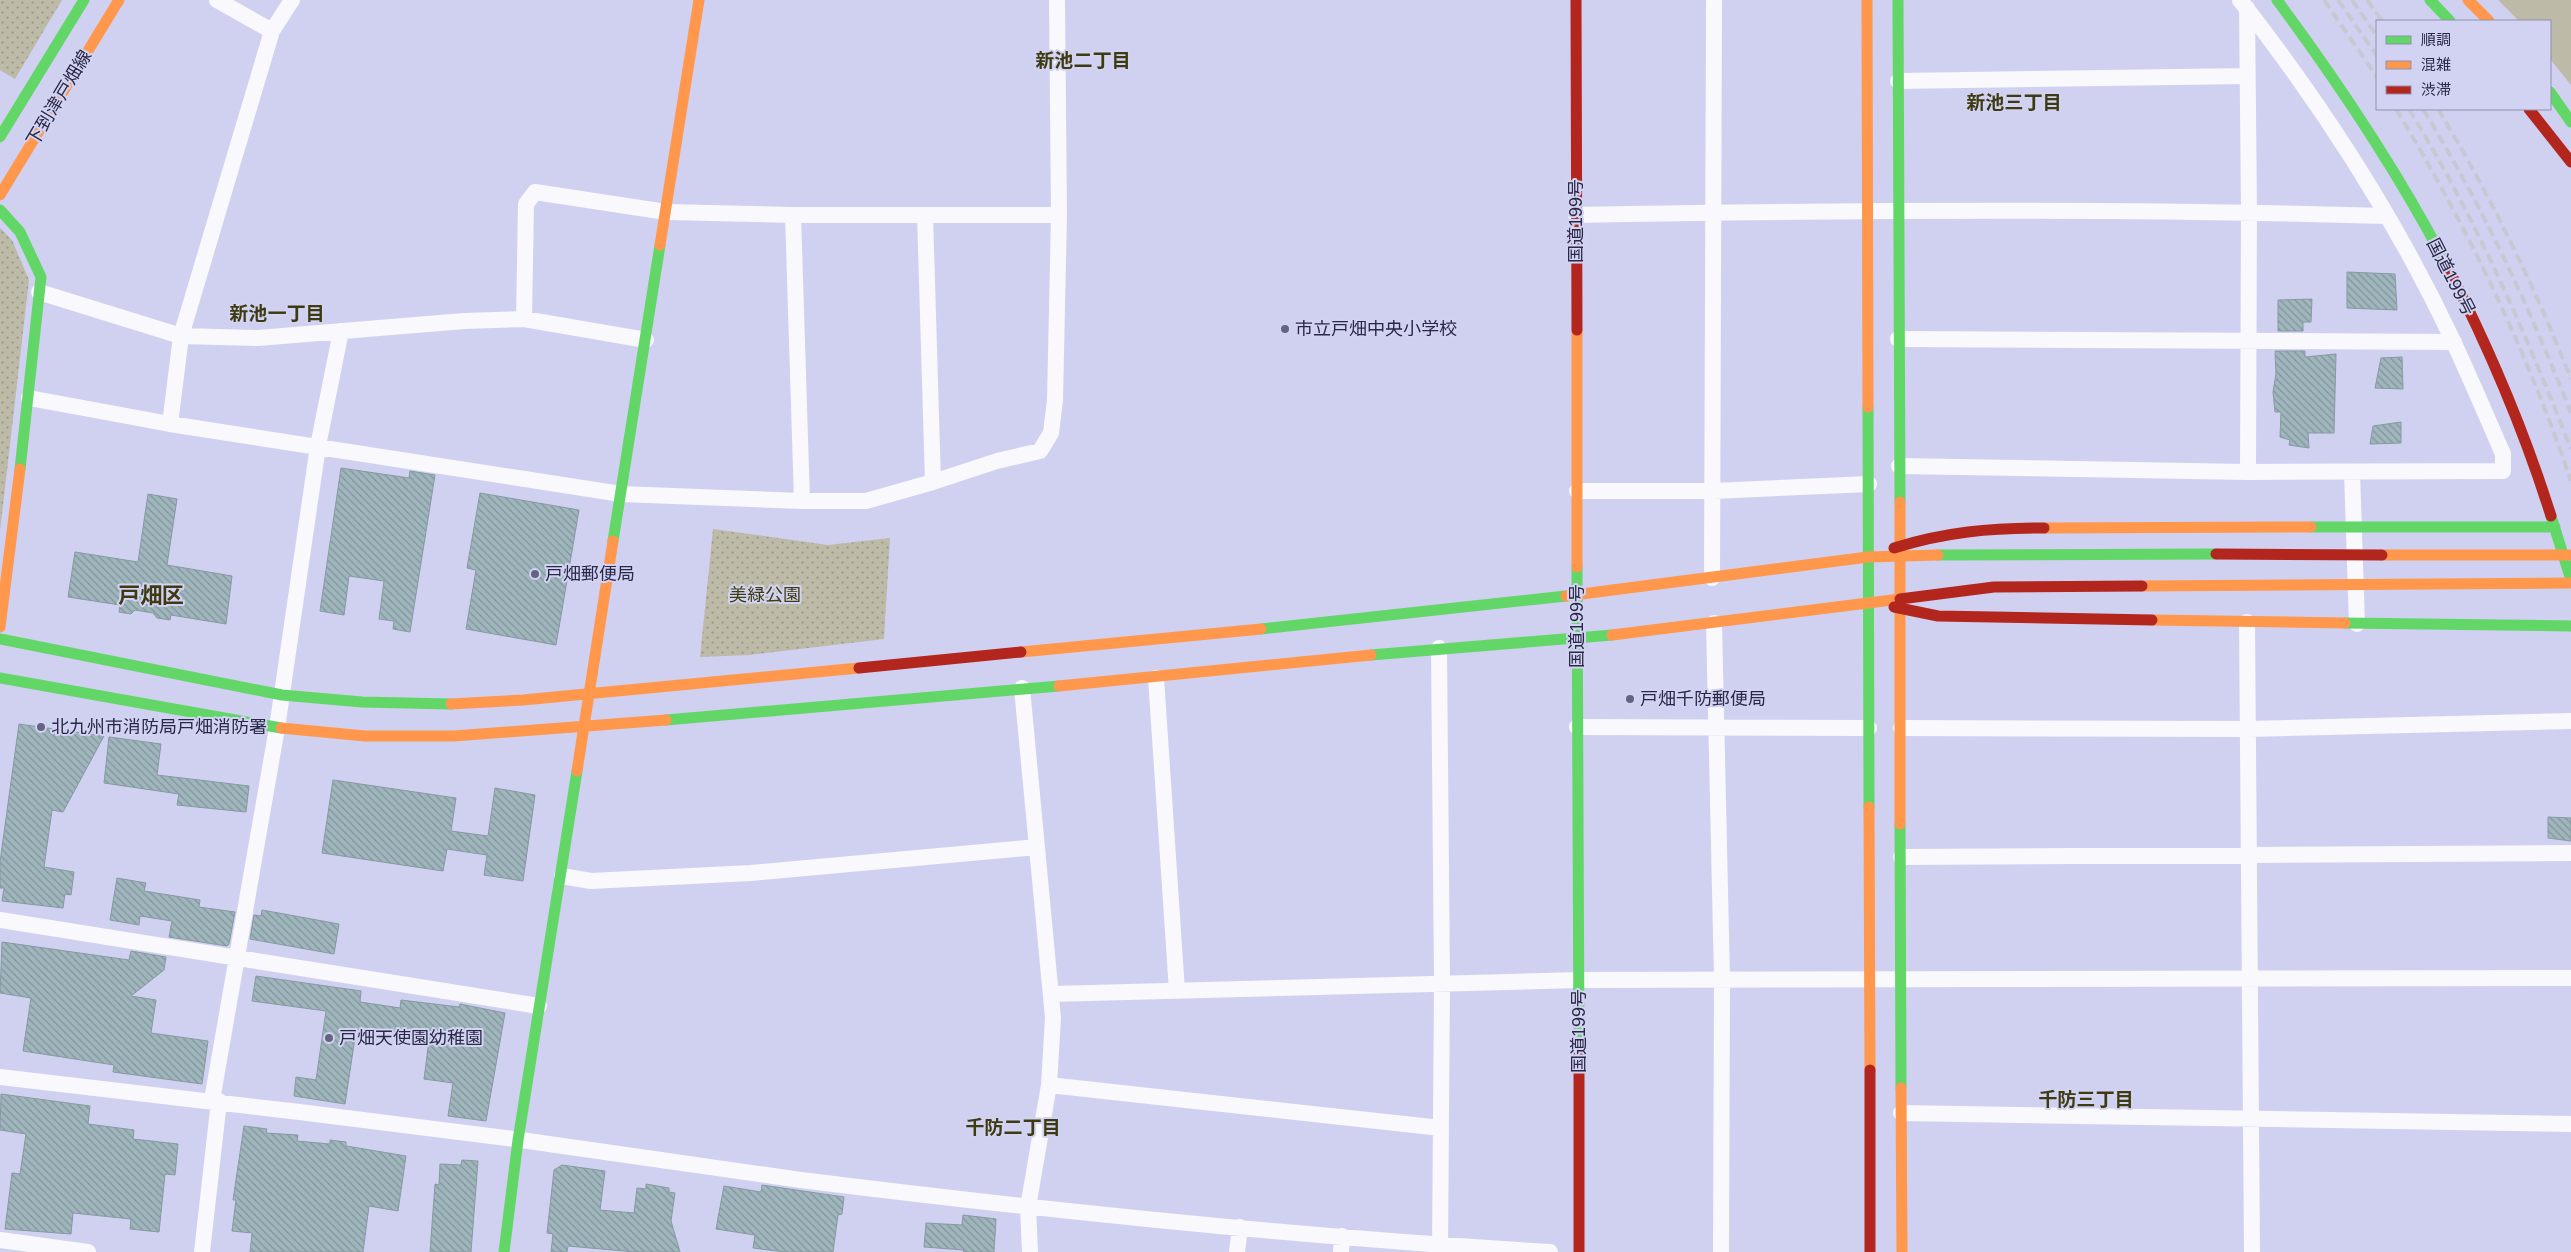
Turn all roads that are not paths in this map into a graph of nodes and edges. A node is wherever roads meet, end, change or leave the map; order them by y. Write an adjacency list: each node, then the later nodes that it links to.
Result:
1 (84, 0): 23 (main road, 下到津戸畑線)
2 (119, 0): 25 (main road, 下到津戸畑線)
3 (217, 0): 17 (street)
4 (292, 0): 17 (street)
5 (699, 0): 27 (main road)
6 (1057, 0): 34 (street)
7 (1576, 0): 35 (main road, 国道199号)
8 (1714, 0): 28 (street)
9 (1867, 0): 29 (main road)
10 (1898, 0): 19 (main road)
11 (2278, 0): 58 (main road, 国道199号)
12 (2430, 0): 15 (main road)
13 (2468, 0): 16 (main road)
14 (2244, 4): 18 (street); 36 (street)
15 (2449, 20)
16 (2488, 20)
17 (272, 30): 40 (street)
18 (2247, 76): 19 (street); 31 (street)
19 (1898, 81): 30 (main road)
20 (2551, 93): 22 (main road)
21 (2530, 110): 24 (main road)
22 (2571, 122)
23 (0, 138)
24 (2571, 162)
25 (0, 195)
26 (0, 210): 37 (main road)
27 (666, 212): 32 (street); 38 (street); 42 (main road)
28 (1715, 212): 29 (street); 35 (street); 54 (street)
29 (1867, 212): 30 (street); 52 (main road)
30 (1898, 212): 31 (street); 41 (main road)
31 (2249, 212): 36 (street); 43 (street)
32 (793, 215): 33 (street); 56 (street)
33 (925, 215): 34 (street); 51 (street)
34 (1059, 215): 51 (street)
35 (1576, 215): 53 (main road, 国道199号)
36 (2386, 216): 44 (street)
37 (39, 292): 40 (street); 45 (main road)
38 (524, 319): 39 (street); 42 (street)
39 (341, 330): 40 (street); 47 (street)
40 (181, 336): 46 (street)
41 (1898, 339): 43 (street); 48 (main road)
42 (646, 340): 55 (main road)
43 (2248, 342): 44 (street); 49 (street)
44 (2454, 342): 50 (street)
45 (30, 398): 46 (street); 71 (main road)
46 (170, 424): 47 (street)
47 (318, 446): 55 (street); 79 (street)
48 (1899, 466): 49 (street); 59 (main road)
49 (2248, 472): 50 (street)
50 (2352, 472): 57 (street)
51 (934, 482): 56 (street)
52 (1869, 484): 54 (street); 61 (main road)
53 (1577, 491): 54 (street); 64 (main road, 国道199号)
54 (1713, 492): 62 (street)
55 (621, 494): 56 (street); 78 (main road)
56 (802, 501)
57 (2354, 527): 58 (main road); 59 (main road); 69 (street)
58 (2555, 527): 63 (main road, 国道199号)
59 (1901, 551): 60 (main road); 61 (main road); 66 (main road)
60 (2571, 555)
61 (1868, 557): 62 (main road); 65 (main road)
62 (1712, 578): 64 (main road)
63 (2571, 582): 66 (main road)
64 (1577, 595): 72 (main road, 国道199号); 78 (main road)
65 (1868, 602): 66 (main road); 68 (main road); 85 (main road)
66 (1902, 604): 67 (main road); 86 (main road)
67 (2247, 622): 69 (main road); 87 (street)
68 (1714, 623): 72 (main road); 84 (street)
69 (2357, 624): 70 (main road)
70 (2571, 626)
71 (0, 627)
72 (1577, 639): 74 (main road); 82 (main road, 国道199号)
73 (0, 640): 79 (main road)
74 (1439, 648): 76 (main road); 101 (street)
75 (0, 678): 83 (main road)
76 (1156, 678): 77 (main road); 102 (street)
77 (1022, 688): 81 (main road); 88 (street)
78 (590, 693): 79 (main road); 81 (main road)
79 (282, 695): 83 (street)
80 (2571, 721): 87 (street)
81 (584, 726): 83 (main road); 92 (main road)
82 (1578, 727): 84 (street); 100 (main road, 国道199号)
83 (277, 728): 94 (street)
84 (1715, 728): 85 (street); 97 (street)
85 (1869, 728): 98 (main road)
86 (1901, 728): 87 (street); 91 (main road)
87 (2248, 729): 90 (street)
88 (1038, 847): 92 (street); 103 (street)
89 (2571, 852): 90 (street)
90 (2250, 855): 91 (street); 95 (street)
91 (1901, 857): 99 (main road)
92 (562, 876): 104 (main road)
93 (0, 920): 94 (street)
94 (238, 958): 104 (street); 107 (street)
95 (2250, 978): 96 (street); 99 (street); 109 (street)
96 (2571, 978)
97 (1722, 979): 98 (street); 100 (street); 125 (street)
98 (1870, 979): 99 (street); 126 (main road)
99 (1902, 979): 108 (main road)
100 (1579, 980): 101 (street); 124 (main road, 国道199号)
101 (1442, 983): 102 (street); 111 (street)
102 (1177, 991): 103 (street)
103 (1051, 994): 106 (street)
104 (539, 1006): 112 (main road)
105 (0, 1077): 107 (street)
106 (1049, 1085): 111 (street); 113 (street)
107 (216, 1101): 112 (street); 119 (street)
108 (1901, 1113): 109 (street); 127 (main road)
109 (2251, 1119): 110 (street); 128 (street)
110 (2571, 1124)
111 (1441, 1128): 117 (street)
112 (518, 1140): 113 (street); 120 (main road)
113 (1028, 1207): 114 (street); 121 (street)
114 (1240, 1227): 116 (street); 122 (street)
115 (0, 1240): 118 (street)
116 (1341, 1244): 117 (street)
117 (1440, 1249): 123 (street)
118 (88, 1252)
119 (202, 1252)
120 (504, 1252)
121 (1030, 1252)
122 (1238, 1252)
123 (1550, 1252)
124 (1580, 1252)
125 (1721, 1252)
126 (1870, 1252)
127 (1902, 1252)
128 (2252, 1252)

